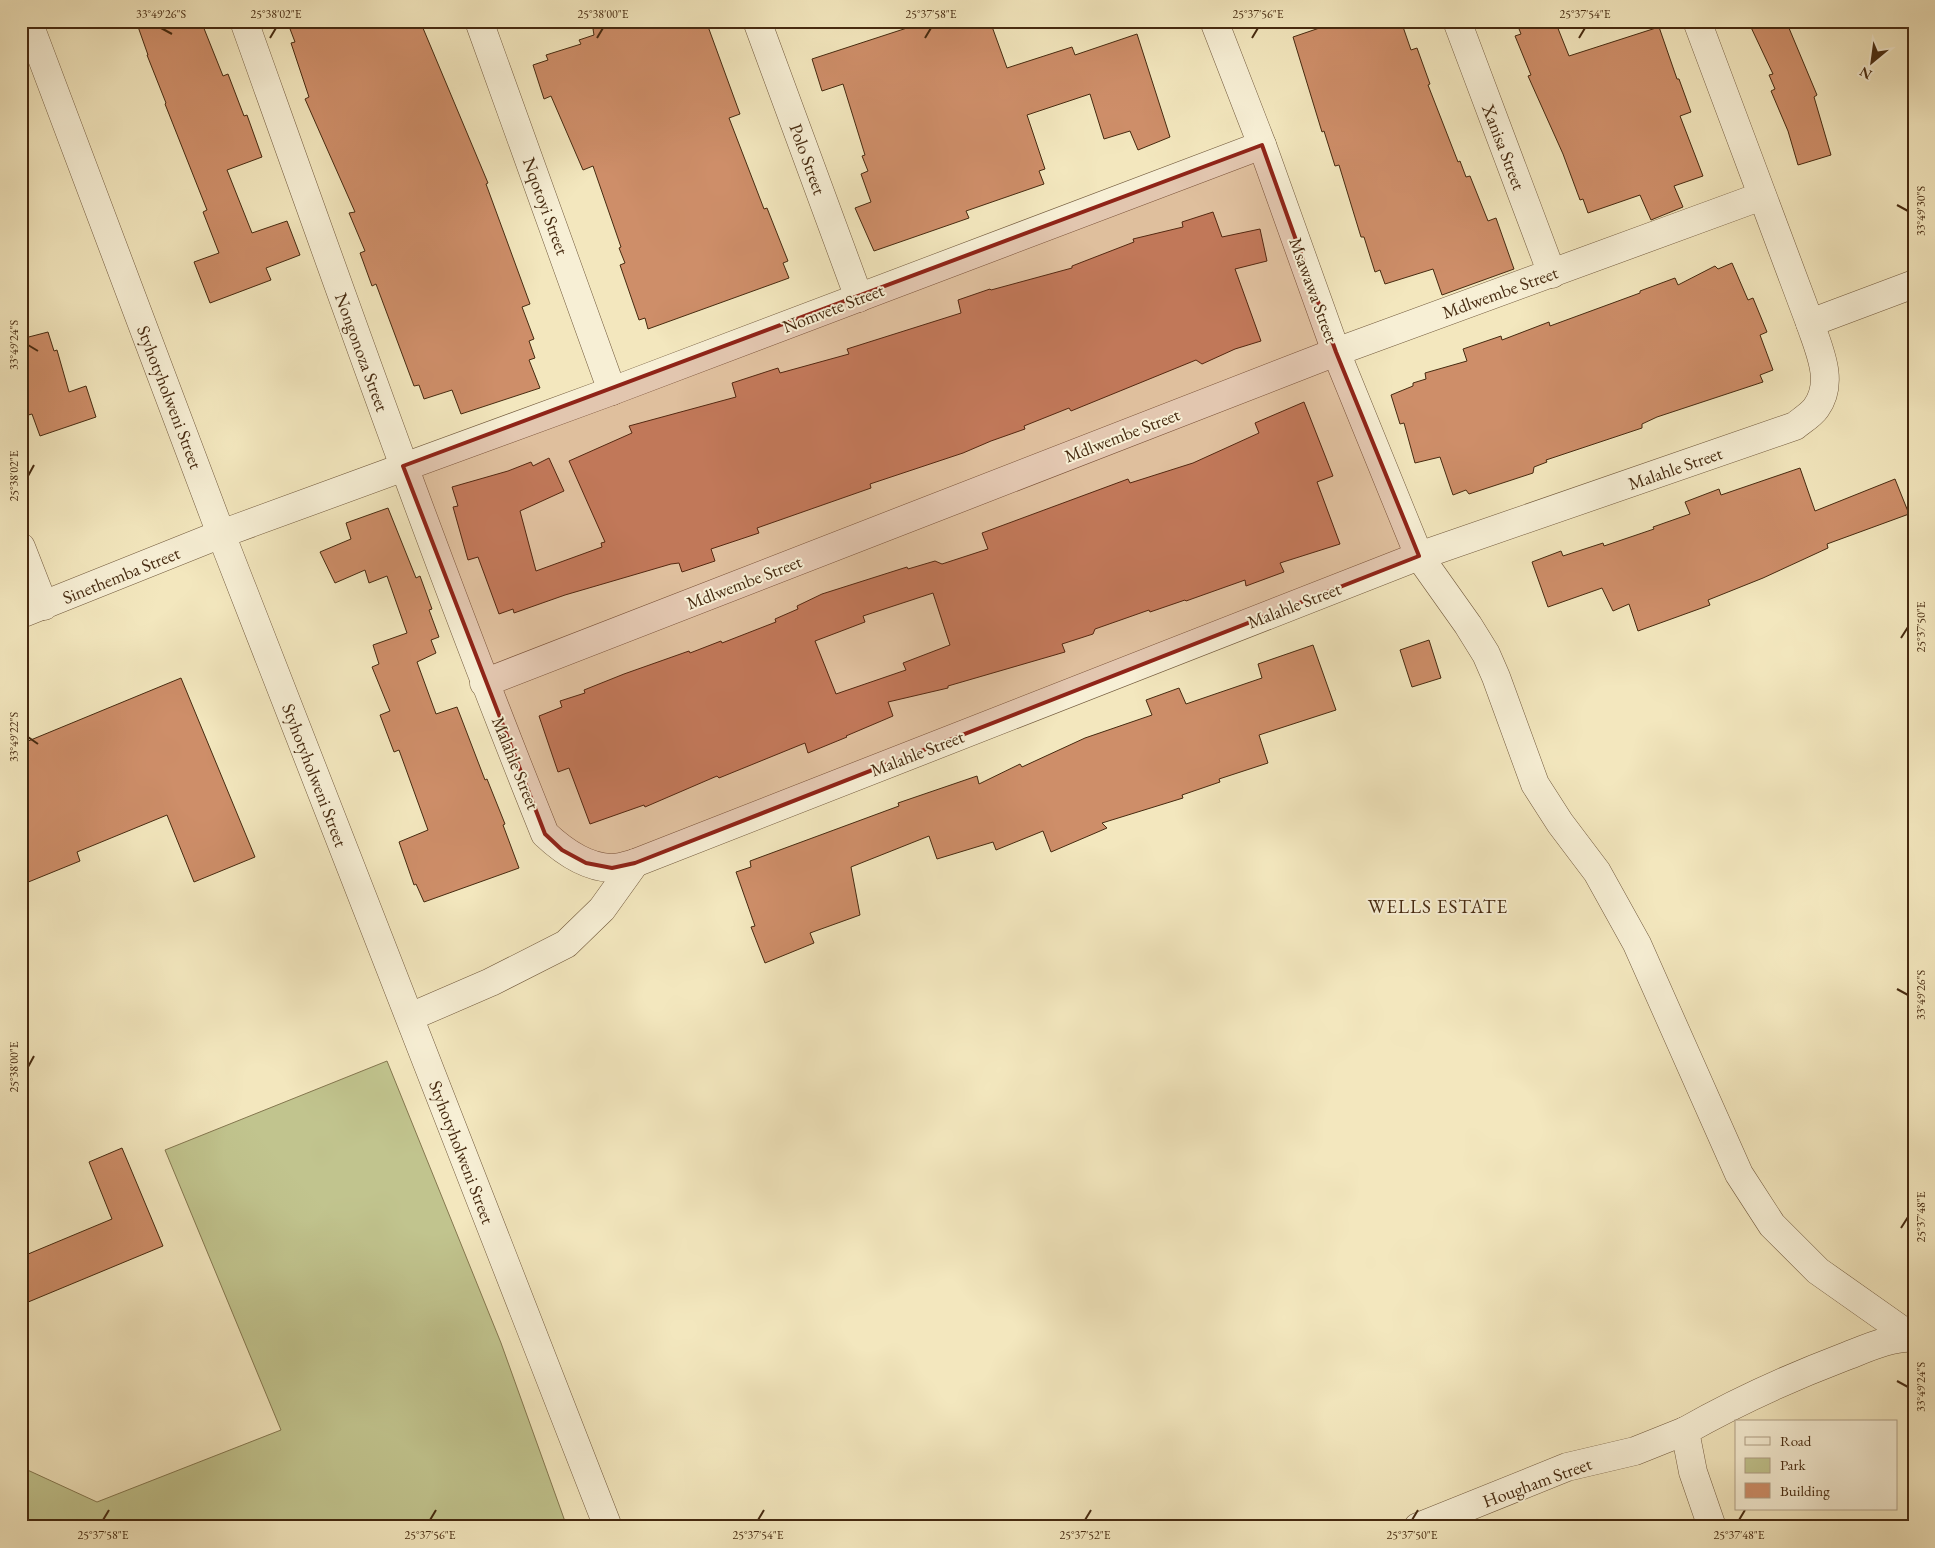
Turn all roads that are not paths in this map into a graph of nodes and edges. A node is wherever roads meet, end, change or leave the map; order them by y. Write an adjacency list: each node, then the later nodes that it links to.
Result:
1 (28, 21): 17 (street, Styhotyholweni Street)
2 (244, 21): 16 (street, Nongonoza Street)
3 (479, 21): 15 (street, Nqotoyi Street)
4 (1214, 21): 8 (street, Msawawa Street)
5 (1457, 21): 10 (street, Xanisa Street)
6 (1697, 21): 9 (street, Malahle Street)
7 (765, 24): 12 (street, Polo Street)
8 (1262, 145): 12 (street, Nomvete Street); 14 (street, Msawawa Street)
9 (1762, 196): 10 (street, Mdlwembe Street); 13 (street, Malahle Street)
10 (1552, 274): 14 (street, Mdlwembe Street)
11 (1914, 284): 13 (street)
12 (859, 298): 15 (street, Nomvete Street)
13 (1810, 323): 19 (street, Malahle Street)
14 (1336, 352): 19 (street, Msawawa Street); 21 (street, Mdlwembe Street)
15 (612, 391): 16 (street, Nomvete Street)
16 (403, 466): 17 (street, Sinethemba Street); 21 (street, Nongonoza Street)
17 (222, 534): 20 (street, Sinethemba Street); 23 (street, Styhotyholweni Street)
18 (21, 547): 20 (street)
19 (1418, 556): 22 (street, Malahle Street); 24 (street, Msawawa Street)
20 (33, 610)
21 (484, 682): 22 (street, Malahle Street)
22 (635, 863): 23 (street)
23 (410, 1018): 26 (street, Styhotyholweni Street)
24 (1913, 1338): 25 (street, Hougham Street)
25 (1685, 1431): 27 (street, Hougham Street); 28 (street)
26 (608, 1527)
27 (1418, 1527)
28 (1712, 1527)

